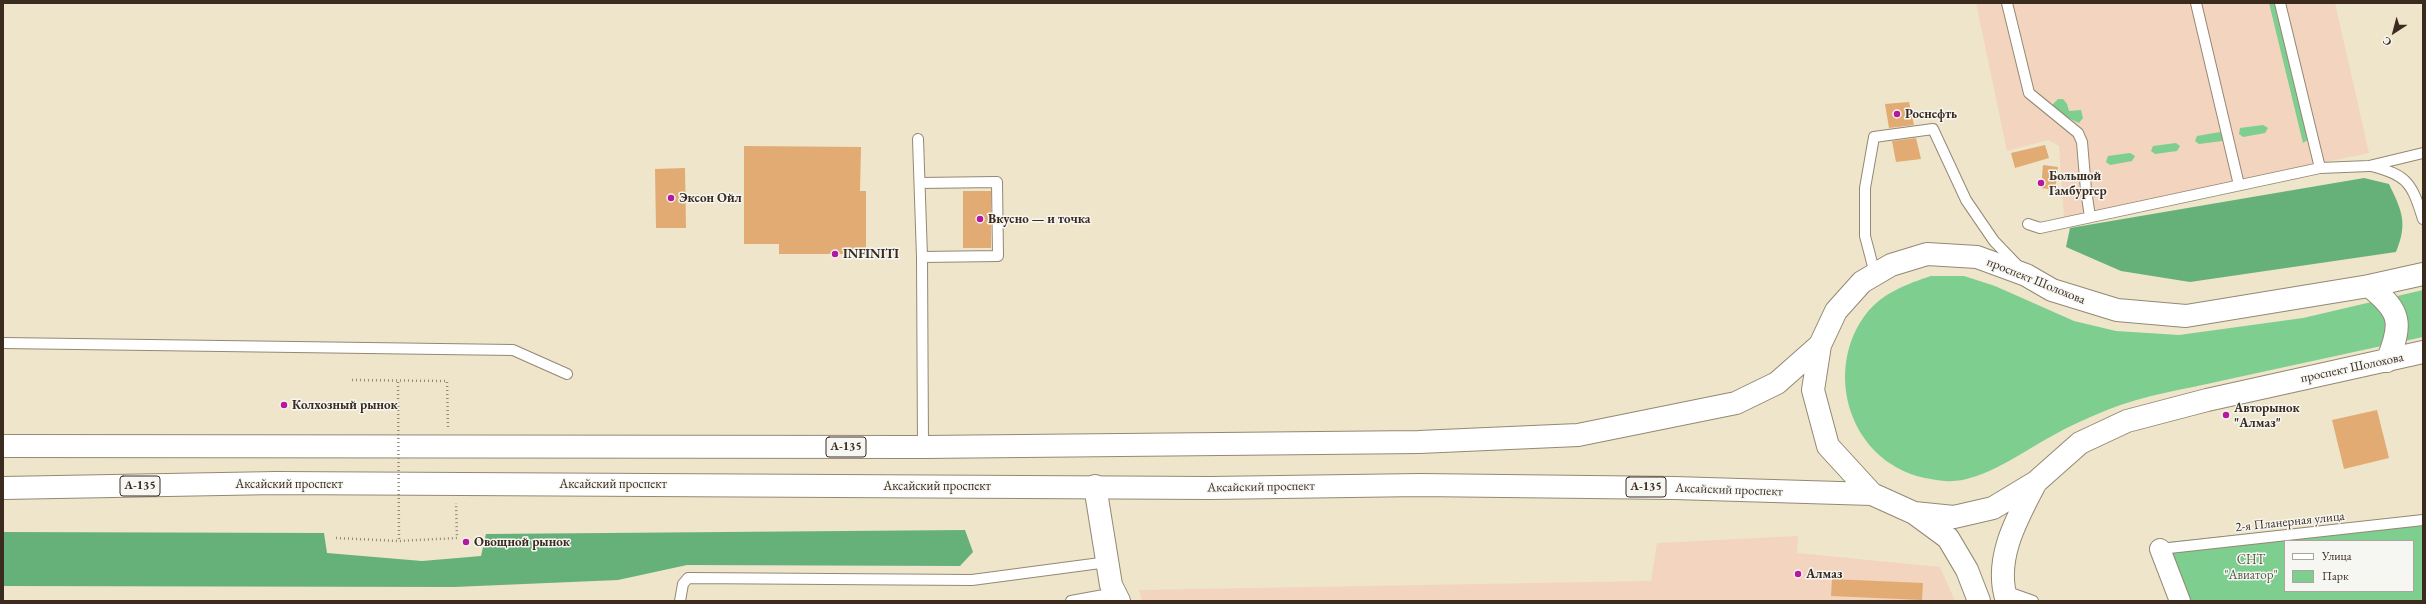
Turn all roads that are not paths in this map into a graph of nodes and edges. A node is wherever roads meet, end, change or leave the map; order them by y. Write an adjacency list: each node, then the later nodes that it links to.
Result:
1 (2008, 3): 10 (lane)
2 (2196, 3): 9 (lane)
3 (2280, 3): 7 (lane)
4 (918, 139): 8 (lane)
5 (2423, 153): 6 (lane)
6 (2369, 166): 7 (lane); 11 (lane)
7 (2320, 168): 9 (lane)
8 (920, 183): 13 (lane); 13 (lane)
9 (2239, 185): 10 (lane)
10 (2090, 217): 12 (lane)
11 (2423, 219)
12 (2028, 224)
13 (922, 257): 24 (lane)
14 (1875, 274): 16 (main road, проспект Шолохова); 16 (lane); 19 (main road, проспект Шолохова)
15 (2423, 274): 17 (main road, проспект Шолохова)
16 (2026, 275): 17 (main road, проспект Шолохова)
17 (2369, 286): 21 (main road)
18 (3, 343): 22 (lane)
19 (1820, 345): 24 (main road, А-135); 28 (main road, проспект Шолохова)
20 (2423, 352): 21 (main road, проспект Шолохова)
21 (2387, 361): 25 (main road, проспект Шолохова)
22 (567, 374)
23 (3, 446): 24 (main road, А-135)
24 (923, 447)
25 (2036, 482): 29 (main road, проспект Шолохова); 33 (main road)
26 (1095, 486): 27 (main road, Аксайский проспект / А-135); 28 (main road, Аксайский проспект / А-135); 32 (main road)
27 (3, 488)
28 (1872, 494): 29 (main road, проспект Шолохова)
29 (1914, 513): 37 (main road)
30 (2423, 520): 31 (lane, 2-я Планерная улица)
31 (2160, 550): 39 (street)
32 (1108, 562): 34 (main road); 35 (lane)
33 (2005, 596): 38 (lane)
34 (1117, 597): 36 (lane)
35 (680, 601)
36 (1071, 601)
37 (1979, 601)
38 (2033, 601)
39 (2180, 601)

